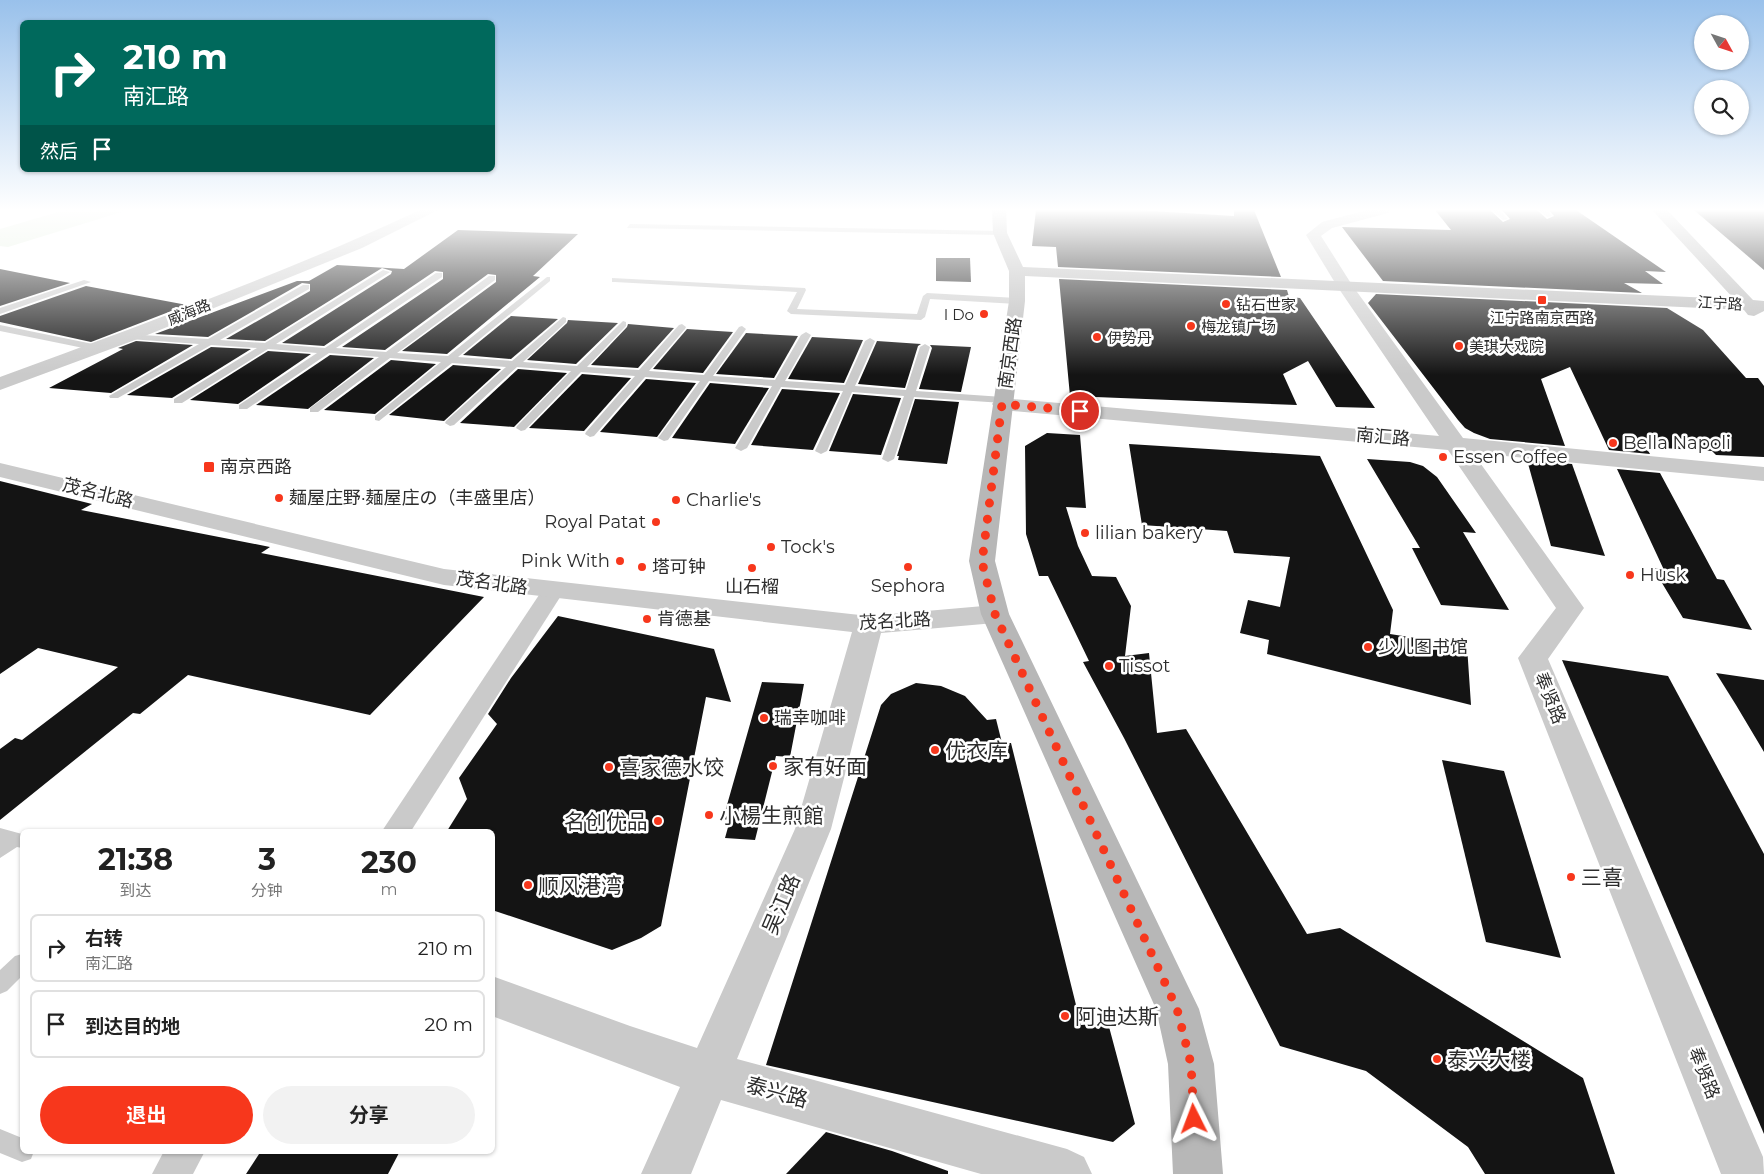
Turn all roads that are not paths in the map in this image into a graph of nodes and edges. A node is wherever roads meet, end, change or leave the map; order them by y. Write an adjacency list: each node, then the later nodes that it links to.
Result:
1 (307, 265): 26 (street, 威海路)
2 (1014, 265): 5 (main road, 南京西路)
3 (1332, 265): 12 (street, 奉贤路)
4 (1715, 265): 17 (main road)
5 (1017, 271): 12 (main road, 江宁路); 15 (main road, 南京西路)
6 (386, 272): 29 (lane)
7 (439, 274): 32 (lane)
8 (492, 278): 33 (lane)
9 (548, 279): 34 (lane)
10 (615, 280): 15 (lane)
11 (87, 282): 16 (lane)
12 (1345, 286): 17 (main road, 江宁路); 53 (street, 奉贤路)
13 (306, 287): 28 (lane)
14 (0, 299): 16 (lane)
15 (1017, 301): 45 (main road, 南京西路)
16 (23, 303): 18 (lane)
17 (1756, 305): 20 (main road)
18 (0, 311)
19 (563, 320): 35 (lane)
20 (1764, 320)
21 (623, 324): 36 (lane)
22 (682, 327): 37 (lane)
23 (0, 328): 31 (lane)
24 (742, 330): 38 (lane)
25 (806, 335): 39 (lane)
26 (129, 336): 28 (lane); 31 (street, 威海路)
27 (870, 341): 41 (lane)
28 (209, 342): 29 (lane); 43 (lane)
29 (266, 346): 32 (lane); 44 (lane)
30 (925, 347): 42 (lane)
31 (98, 348): 40 (street, 威海路)
32 (326, 351): 33 (lane); 46 (lane)
33 (388, 355): 34 (lane); 47 (lane)
34 (450, 360): 35 (lane); 48 (lane)
35 (514, 364): 36 (lane); 49 (lane)
36 (579, 369): 37 (lane); 50 (lane)
37 (642, 374): 38 (lane); 51 (lane)
38 (707, 378): 39 (lane); 52 (lane)
39 (778, 383): 41 (lane); 54 (lane)
40 (0, 384)
41 (848, 388): 42 (lane); 55 (lane)
42 (909, 393): 45 (lane); 56 (lane)
43 (114, 396)
44 (178, 401)
45 (1002, 402): 53 (street, 南汇路); 60 (main road, 南京西路)
46 (243, 407)
47 (314, 410)
48 (379, 418)
49 (450, 423)
50 (521, 428)
51 (590, 434)
52 (664, 438)
53 (1454, 444): 58 (street, 南汇路); 74 (street, 奉贤路)
54 (741, 448)
55 (822, 451)
56 (888, 460)
57 (0, 470): 59 (street, 茂名北路)
58 (1764, 474)
59 (553, 592): 61 (street, 茂名北路); 62 (street)
60 (995, 614): 61 (street, 茂名北路); 73 (main road, 南京西路)
61 (869, 625): 66 (street, 吴江路)
62 (397, 829)
63 (20, 964): 64 (lane)
64 (0, 984)
65 (495, 997): 66 (street, 泰兴路)
66 (709, 1074): 71 (street, 吴江路); 72 (street, 泰兴路)
67 (0, 1141): 68 (lane)
68 (20, 1149)
69 (184, 1154): 70 (street)
70 (171, 1174)
71 (666, 1174)
72 (1067, 1174)
73 (1198, 1174)
74 (1746, 1174)

